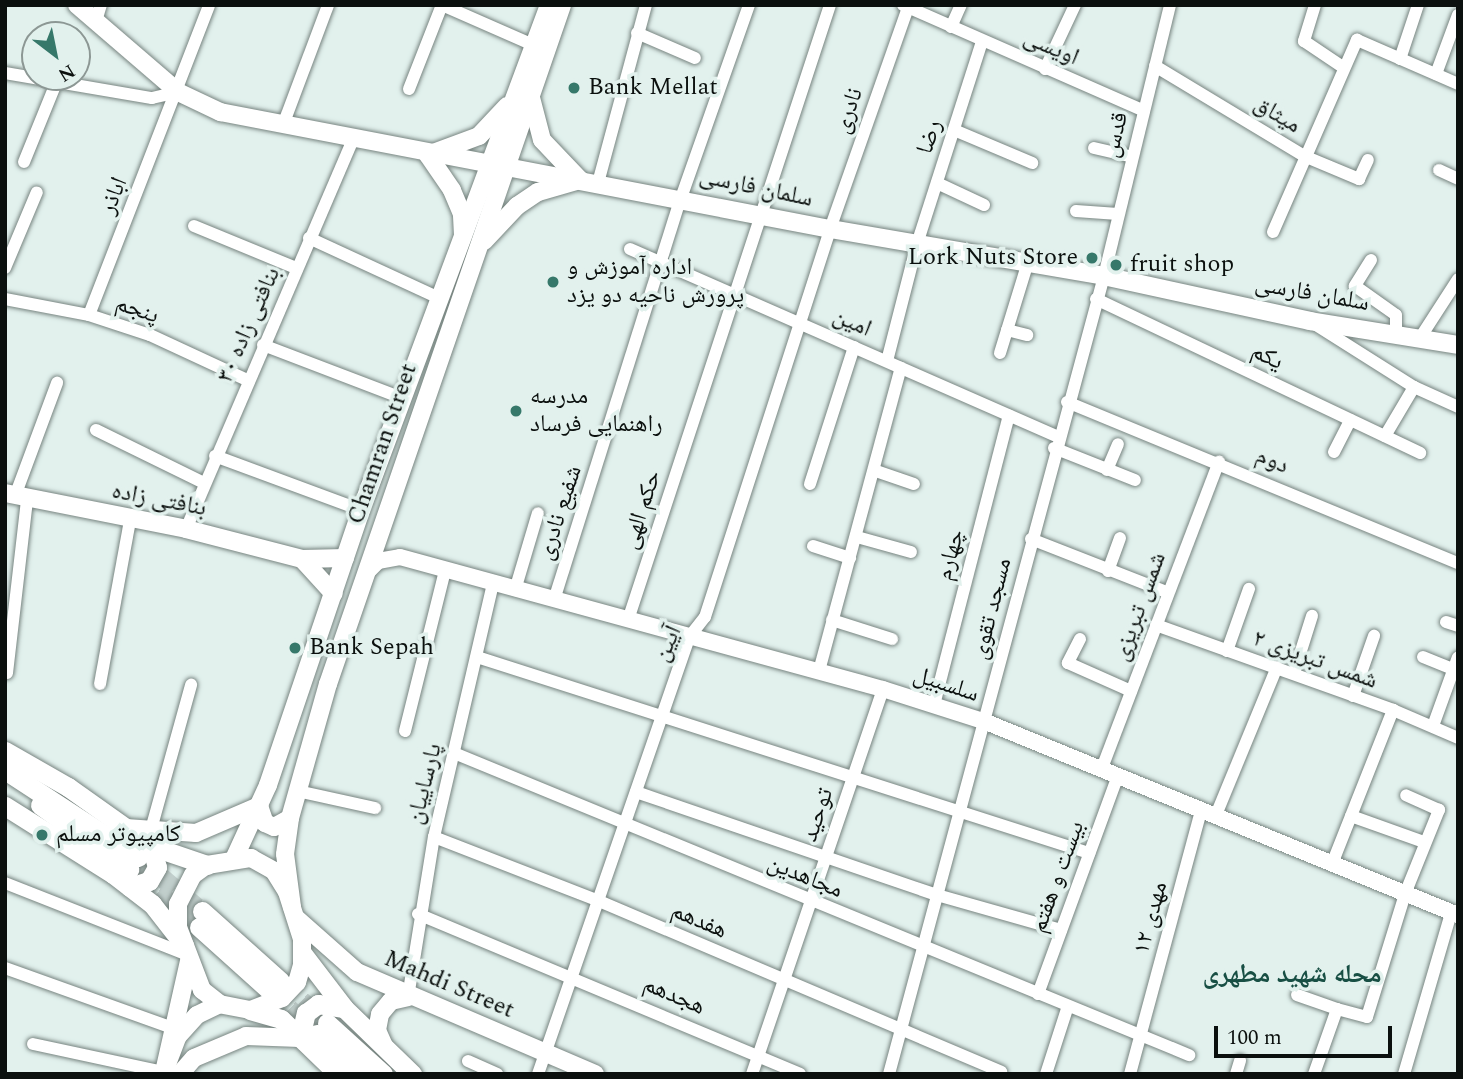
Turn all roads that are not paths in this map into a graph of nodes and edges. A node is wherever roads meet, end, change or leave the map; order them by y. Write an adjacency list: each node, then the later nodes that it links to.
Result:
1 (78, 5): 16 (main road, سلمان فارسی)
2 (209, 5): 33 (street, اباذر)
3 (328, 5): 35 (street)
4 (442, 5): 21 (street); 30 (street)
5 (549, 5): 21 (main road, Chamran Street)
6 (562, 5): 31 (main road, Chamran Street)
7 (646, 5): 19 (street)
8 (749, 5): 51 (street, شفیع نادری)
9 (830, 5): 54 (street, حکم الهی)
10 (961, 5): 18 (street)
11 (1075, 5): 26 (street)
12 (1170, 5): 24 (street, قدس)
13 (1315, 5): 25 (street)
14 (1418, 5): 23 (street)
15 (906, 6): 18 (street, اویسی); 57 (street, نادری)
16 (98, 13): 33 (main road, سلمان فارسی)
17 (1458, 15): 27 (street)
18 (951, 27): 20 (street, اویسی)
19 (637, 33): 22 (street); 48 (street)
20 (982, 42): 26 (street, اویسی); 36 (street, رضا)
21 (533, 45): 31 (main road, Chamran Street)
22 (695, 58)
23 (1400, 59): 25 (street, میثاق); 27 (street)
24 (1155, 66): 34 (street, قدس); 40 (street, میثاق)
25 (1344, 68): 40 (street, میثاق)
26 (1045, 69): 34 (street, اویسی)
27 (1436, 74): 28 (street)
28 (1458, 84)
29 (91, 88): 33 (street)
30 (409, 89)
31 (524, 90): 39 (main road); 45 (main road, Chamran Street); 48 (main road)
32 (53, 91): 43 (street)
33 (178, 92): 35 (main road, سلمان فارسی); 74 (street, اباذر)
34 (1144, 111): 41 (street, قدس)
35 (283, 125): 37 (main road, سلمان فارسی)
36 (954, 130): 44 (street); 49 (street, رضا)
37 (353, 139): 39 (main road, سلمان فارسی); 59 (street, بنافتی زاده ۳۰)
38 (1094, 148): 41 (street)
39 (428, 155): 45 (main road, سلمان فارسی); 61 (main road)
40 (1304, 156): 42 (street); 58 (street)
41 (1132, 157): 55 (street, قدس)
42 (1368, 160)
43 (24, 162)
44 (1032, 163)
45 (497, 167): 48 (main road, سلمان فارسی); 61 (main road, Chamran Street)
46 (1439, 170): 47 (street)
47 (1458, 179)
48 (589, 182): 51 (main road, سلمان فارسی); 61 (main road)
49 (937, 183): 52 (street); 60 (street, رضا)
50 (37, 192): 66 (street)
51 (681, 198): 54 (main road, سلمان فارسی); 65 (street, شفیع نادری)
52 (984, 205)
53 (1076, 211): 55 (street)
54 (758, 213): 57 (main road, سلمان فارسی); 70 (street, حکم الهی)
55 (1118, 214): 68 (street, قدس)
56 (194, 226): 67 (street)
57 (830, 229): 60 (main road, سلمان فارسی); 76 (street, آیین)
58 (1273, 232)
59 (309, 238): 67 (street, بنافتی زاده ۳۰); 73 (street)
60 (917, 244): 64 (main road, سلمان فارسی); 85 (street, رضا)
61 (470, 245): 73 (main road, Chamran Street)
62 (630, 248): 65 (street, امین)
63 (1371, 260): 78 (street)
64 (1028, 262): 68 (main road, سلمان فارسی); 77 (street)
65 (663, 263): 70 (street, امین); 133 (street, شفیع نادری)
66 (5, 268)
67 (296, 268): 81 (street, بنافتی زاده ۳۰)
68 (1104, 276): 72 (street, مسجد تقوی); 75 (main road, سلمان فارسی)
69 (1458, 279): 80 (street)
70 (734, 294): 76 (street, امین); 135 (street, حکم الهی)
71 (5, 299): 74 (street, پنجم)
72 (1096, 299): 91 (street, مسجد تقوی); 94 (street, یکم)
73 (449, 303): 90 (main road, Chamran Street); 111 (main road, Chamran Street)
74 (89, 315): 87 (street, پنجم)
75 (1310, 321): 78 (main road, سلمان فارسی); 89 (street)
76 (799, 324): 83 (street, امین); 139 (street, آیین)
77 (1007, 330): 79 (street); 84 (street)
78 (1396, 334): 80 (main road, سلمان فارسی)
79 (1027, 335)
80 (1420, 338): 82 (main road, سلمان فارسی)
81 (263, 345): 87 (street, بنافتی زاده ۳۰); 90 (street)
82 (1458, 345)
83 (854, 347): 85 (street, امین); 107 (street)
84 (1000, 353)
85 (887, 360): 86 (street, امین)
86 (901, 368): 93 (street, امین); 104 (street)
87 (247, 380): 101 (street, بنافتی زاده ۳۰)
88 (57, 383): 109 (street)
89 (1413, 387): 92 (street); 96 (street)
90 (402, 398): 110 (main road, Chamran Street)
91 (1067, 402): 97 (street, مسجد تقوی); 102 (street, دوم)
92 (1458, 407)
93 (1009, 415): 97 (street, امین); 156 (street, چهارم)
94 (1350, 420): 96 (street, یکم); 99 (street)
95 (96, 430): 106 (street)
96 (1385, 436): 100 (street, یکم)
97 (1056, 442): 103 (street, امین); 117 (street, مسجد تقوی)
98 (1118, 444): 103 (street)
99 (1334, 452)
100 (1420, 453)
101 (215, 456): 106 (street, بنافتی زاده ۳۰); 110 (street)
102 (1219, 461): 124 (street, دوم); 131 (street, شمس تبریزی)
103 (1107, 470): 105 (street, امین)
104 (876, 471): 108 (street); 115 (street)
105 (1135, 480)
106 (204, 483): 114 (street, بنافتی زاده ۳۰)
107 (810, 484)
108 (914, 484)
109 (16, 496): 113 (main road, بنافتی زاده); 137 (street)
110 (361, 510): 121 (main road, Chamran Street)
111 (385, 513): 120 (street); 127 (main road, Chamran Street)
112 (538, 513): 130 (street)
113 (130, 520): 114 (main road, بنافتی زاده); 151 (street)
114 (186, 529): 123 (main road, بنافتی زاده)
115 (857, 537): 119 (street); 122 (street)
116 (1120, 538): 126 (street)
117 (1031, 539): 126 (street); 159 (street, مسجد تقوی)
118 (813, 546): 122 (street)
119 (911, 552)
120 (400, 557): 125 (street, سلسبیل); 127 (street)
121 (345, 558): 123 (main road, بنافتی زاده); 132 (main road, Chamran Street)
122 (850, 558): 136 (street)
123 (302, 559): 132 (main road)
124 (1458, 563)
125 (445, 570): 128 (street, سلسبیل); 161 (street)
126 (1108, 571): 131 (street)
127 (362, 577): 170 (main road, Chamran Street)
128 (493, 584): 130 (street, سلسبیل); 144 (street, پارساییان)
129 (1249, 589): 143 (street)
130 (515, 590): 133 (street, سلسبیل)
131 (1166, 592): 138 (street, شمس تبریزی)
132 (334, 594): 174 (main road, Chamran Street)
133 (554, 600): 135 (street, سلسبیل)
134 (1312, 616): 150 (street)
135 (628, 620): 139 (street, سلسبیل)
136 (832, 620): 141 (street); 148 (street)
137 (10, 621): 149 (street)
138 (1156, 625): 143 (street, شمس تبریزی ۲); 154 (street, شمس تبریزی)
139 (690, 636): 148 (street, سلسبیل); 158 (street, آیین)
140 (1374, 636): 155 (street)
141 (892, 639)
142 (1080, 639): 154 (street)
143 (1227, 651): 147 (street, شمس تبریزی ۲)
144 (477, 657): 158 (street); 164 (street, پارساییان)
145 (1423, 657): 146 (street)
146 (1456, 663): 160 (street)
147 (1278, 667): 150 (street, شمس تبریزی ۲); 177 (street, مهدی ۱۲)
148 (819, 671): 153 (street, سلسبیل)
149 (7, 673)
150 (1294, 673): 155 (street, شمس تبریزی ۲)
151 (100, 684)
152 (191, 685): 185 (street)
153 (883, 689): 156 (street, سلسبیل); 168 (street, توحید)
154 (1131, 691): 165 (street, شمس تبریزی)
155 (1353, 696): 157 (street, شمس تبریزی ۲)
156 (934, 705): 159 (street, سلسبیل)
157 (1393, 709): 160 (street, شمس تبریزی ۲); 178 (street)
158 (662, 717): 168 (street); 171 (street, آیین)
159 (986, 722): 165 (street, سلسبیل); 176 (street, مسجد تقوی)
160 (1433, 726): 162 (street, شمس تبریزی ۲)
161 (405, 732)
162 (1458, 738)
163 (5, 751): 185 (main road)
164 (454, 753): 180 (street, مجاهدین); 181 (street, پارساییان)
165 (1102, 768): 167 (street, سلسبیل)
166 (5, 770): 185 (main road)
167 (1118, 775): 177 (street, سلسبیل); 183 (street, بیست و هفتم)
168 (852, 778): 176 (street); 184 (street, توحید)
169 (5, 786): 185 (main road)
170 (297, 791): 175 (street); 179 (main road, Chamran Street)
171 (636, 792): 180 (street, آیین); 184 (street)
172 (1406, 795): 182 (street)
173 (5, 806): 185 (main road)
174 (259, 806): 179 (main road); 185 (main road); 186 (main road, Chamran Street)
175 (375, 808)
176 (960, 813): 183 (street); 191 (street, مسجد تقوی)
177 (1208, 813): 187 (street, سلسبیل); 217 (street, مهدی ۱۲)
178 (1351, 816): 182 (street); 187 (street)
179 (290, 818): 194 (main road, Chamran Street)
180 (624, 826): 192 (street, آیین); 193 (street, مجاهدین)
181 (434, 837): 192 (street, هفدهم); 195 (street, پارساییان)
182 (1424, 842): 190 (street)
183 (1089, 853): 198 (street, بیست و هفتم)
184 (826, 855): 191 (street); 193 (street, توحید)
185 (140, 858): 188 (main road); 200 (main road)
186 (234, 859): 188 (main road); 194 (main road)
187 (1332, 864): 190 (street, سلسبیل)
188 (207, 865): 200 (main road)
189 (5, 883): 200 (street)
190 (1405, 894): 196 (street, سلسبیل); 212 (street)
191 (937, 895): 198 (street); 199 (street, مسجد تقوی)
192 (599, 901): 203 (street, آیین); 204 (street, هفدهم)
193 (810, 901): 199 (street, مجاهدین); 204 (street, توحید)
194 (295, 913): 201 (main road); 208 (main road, Mahdi Street)
195 (418, 914): 203 (street, هجدهم); 208 (street, پارساییان)
196 (1454, 914): 239 (street)
197 (200, 918): 205 (main road)
198 (1061, 930): 206 (street, بیست و هفتم)
199 (923, 947): 206 (street, مجاهدین); 215 (street, مسجد تقوی)
200 (187, 953): 209 (main road); 214 (main road)
201 (302, 953): 211 (main road); 213 (main road)
202 (5, 968): 214 (street)
203 (573, 977): 220 (street, آیین); 221 (street, هجدهم)
204 (783, 980): 215 (street, هفدهم); 221 (street, توحید)
205 (274, 985)
206 (1038, 994): 210 (street, مجاهدین)
207 (1297, 995): 212 (street)
208 (408, 997): 219 (main road); 220 (main road, Mahdi Street)
209 (220, 1004): 213 (main road); 225 (main road)
210 (1068, 1006): 217 (street, مجاهدین); 236 (street)
211 (344, 1008): 216 (main road); 219 (main road)
212 (1337, 1009): 238 (street)
213 (250, 1010): 216 (main road)
214 (173, 1028): 225 (main road)
215 (899, 1031): 224 (street, هفدهم); 235 (street, مسجد تقوی)
216 (315, 1032): 225 (main road); 226 (main road); 227 (main road); 228 (main road)
217 (1142, 1036): 222 (street, مجاهدین); 237 (street, مهدی ۱۲)
218 (33, 1044): 225 (street)
219 (384, 1046): 229 (main road)
220 (546, 1054): 231 (street, آیین); 232 (main road, Mahdi Street)
221 (758, 1054): 233 (street, توحید); 234 (street, هجدهم)
222 (1189, 1055)
223 (468, 1061): 230 (street)
224 (1001, 1072)
225 (170, 1073)
226 (338, 1074)
227 (361, 1074)
228 (383, 1074)
229 (412, 1074)
230 (497, 1074)
231 (538, 1074)
232 (595, 1074)
233 (752, 1074)
234 (800, 1074)
235 (889, 1074)
236 (1046, 1074)
237 (1130, 1074)
238 (1314, 1074)
239 (1404, 1074)

